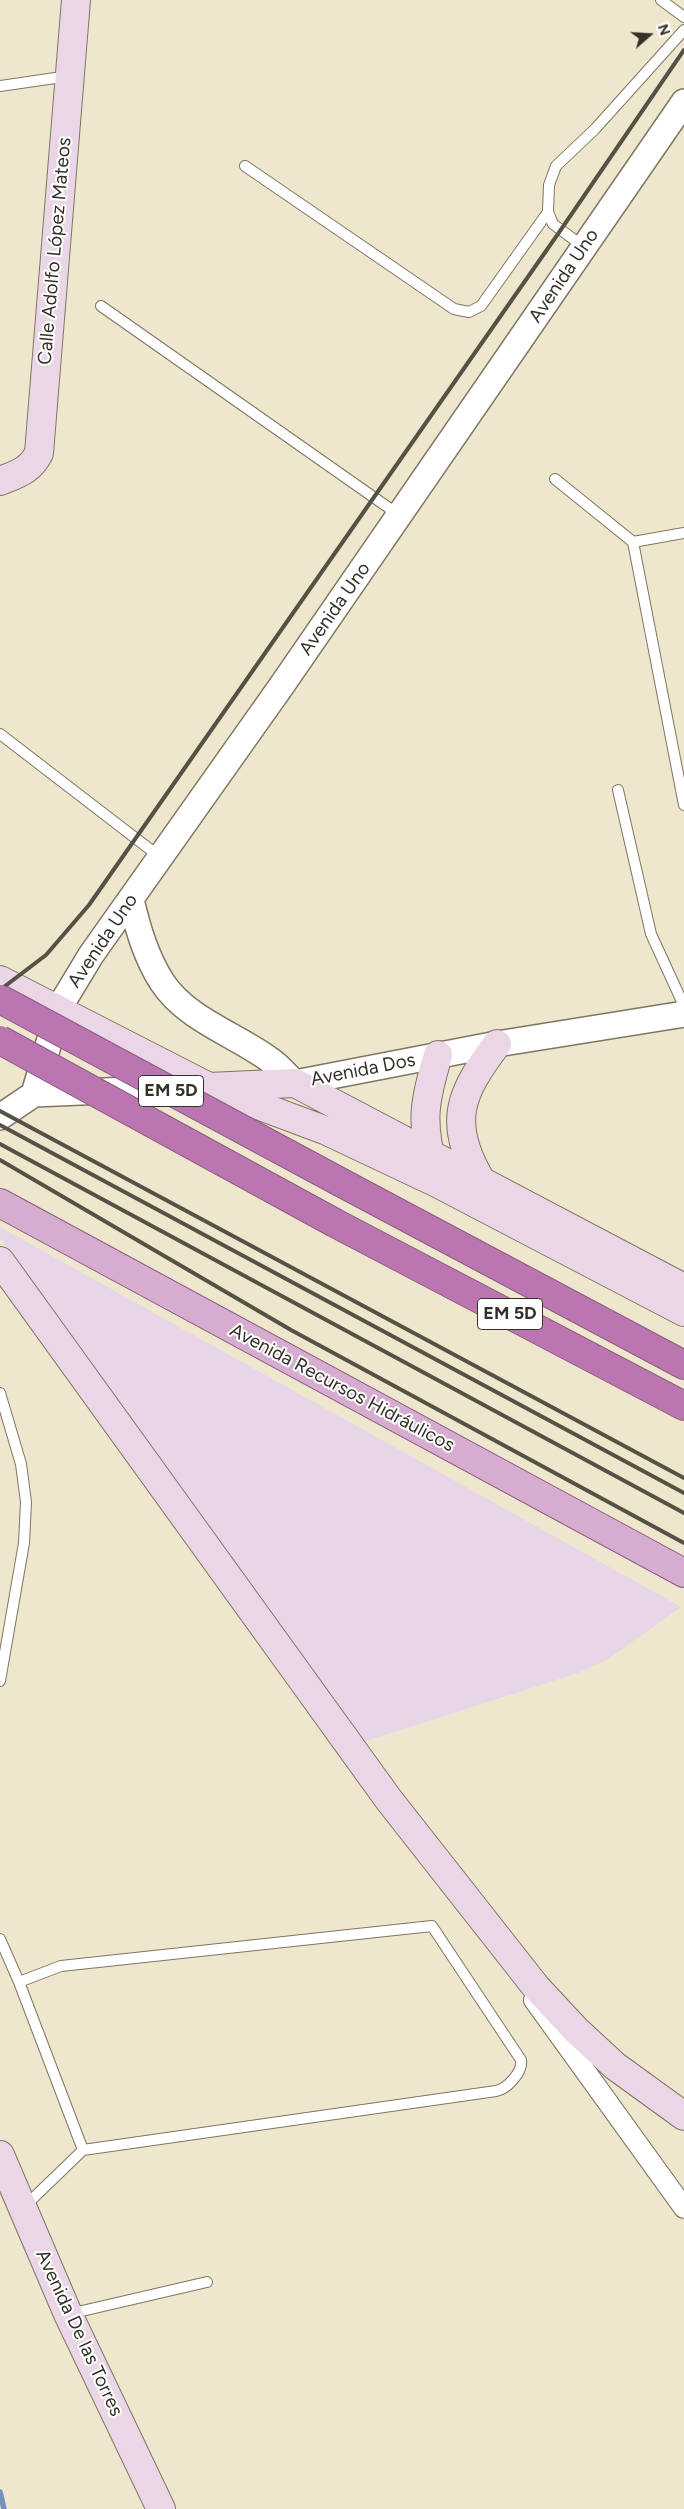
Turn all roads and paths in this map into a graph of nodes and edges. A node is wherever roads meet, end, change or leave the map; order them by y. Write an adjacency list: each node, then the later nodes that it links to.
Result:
1 (76, 0): 5 (main road, Calle Adolfo López Mateos)
2 (661, 0): 3 (lane)
3 (684, 17)
4 (684, 30): 9 (lane)
5 (70, 76): 6 (lane); 13 (main road, Calle Adolfo López Mateos)
6 (0, 86)
7 (684, 102): 10 (street, Avenida Uno)
8 (245, 166): 9 (lane)
9 (548, 212): 10 (lane)
10 (584, 247): 14 (street, Avenida Uno)
11 (100, 306): 14 (lane)
12 (555, 479): 16 (lane)
13 (0, 481)
14 (400, 515): 20 (street, Avenida Uno)
15 (684, 533): 16 (lane)
16 (633, 542): 19 (lane)
17 (0, 734): 20 (lane)
18 (618, 790): 24 (lane)
19 (684, 805)
20 (161, 858): 21 (street, Avenida Uno)
21 (130, 900): 25 (street, Avenida Uno); 30 (street)
22 (0, 980): 25 (main road)
23 (0, 999): 41 (highway, EM 5D, bridge)
24 (684, 1006)
25 (59, 1008): 31 (main road, Avenida Dos); 32 (street, Avenida Uno)
26 (684, 1014): 28 (street, Avenida Dos)
27 (0, 1040): 43 (highway, EM 5D, bridge)
28 (497, 1044): 29 (street, Avenida Dos); 35 (main road)
29 (438, 1054): 30 (street, Avenida Dos); 34 (main road)
30 (295, 1084): 31 (main road, Avenida Dos); 34 (main road)
31 (209, 1087): 32 (street); 36 (main road)
32 (34, 1094): 33 (street)
33 (0, 1117)
34 (430, 1156): 35 (main road); 36 (main road)
35 (480, 1179): 39 (main road)
36 (437, 1182): 40 (main road)
37 (0, 1203): 44 (main road, Avenida Recursos Hidráulicos)
38 (0, 1261): 46 (main road)
39 (684, 1288)
40 (684, 1312)
41 (684, 1365)
42 (0, 1393): 45 (lane)
43 (684, 1406)
44 (684, 1573)
45 (0, 1681)
46 (389, 1800): 49 (main road); 53 (street)
47 (0, 1939): 48 (lane)
48 (19, 1982): 50 (lane); 50 (lane)
49 (684, 2116)
50 (83, 2150): 52 (lane)
51 (0, 2156): 52 (main road, Avenida De las Torres)
52 (22, 2208): 55 (main road, Avenida De las Torres)
53 (684, 2208)
54 (207, 2282): 55 (lane)
55 (68, 2314): 56 (main road, Avenida De las Torres)
56 (161, 2509)

